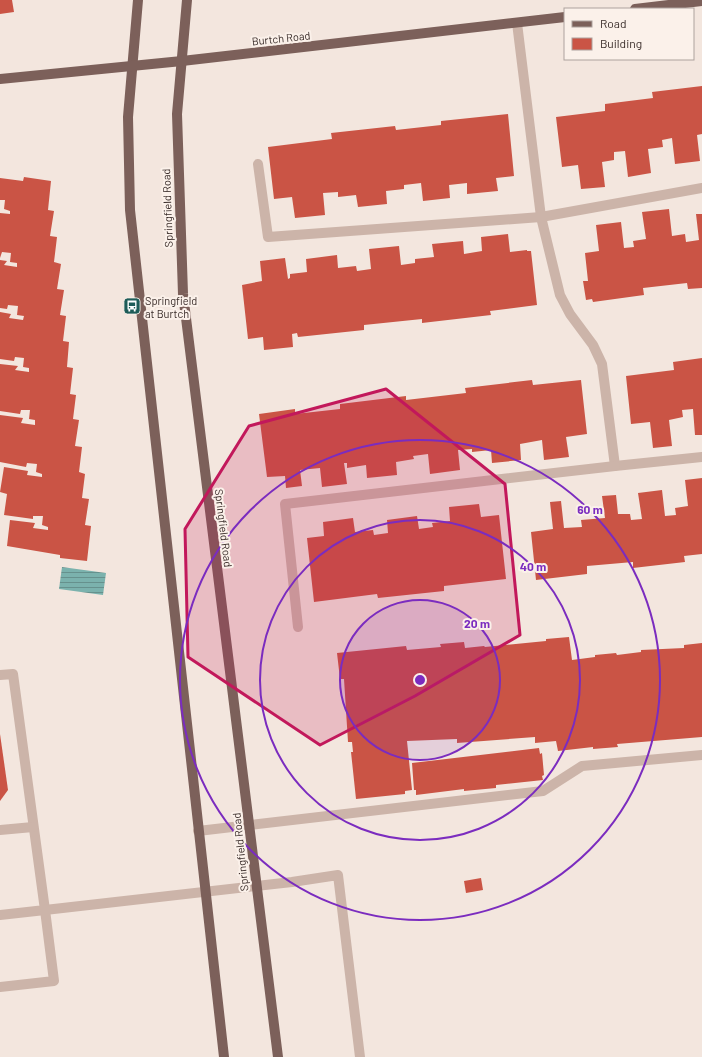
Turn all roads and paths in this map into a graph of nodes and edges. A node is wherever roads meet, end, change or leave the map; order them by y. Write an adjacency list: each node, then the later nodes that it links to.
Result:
1 (138, 0): 8 (main road)
2 (187, 0): 7 (main road, Springfield Road)
3 (702, 1): 4 (main road)
4 (643, 8)
5 (564, 17): 6 (main road, Burtch Road)
6 (517, 23): 7 (main road, Burtch Road); 12 (lane)
7 (182, 61): 8 (main road, Burtch Road); 18 (main road, Springfield Road)
8 (131, 66): 9 (main road, Burtch Road); 21 (main road)
9 (0, 79)
10 (258, 164): 12 (lane)
11 (702, 188): 12 (lane)
12 (541, 217): 14 (lane)
13 (702, 457): 14 (lane)
14 (614, 466): 15 (lane)
15 (298, 627)
16 (0, 675): 19 (lane)
17 (702, 755): 18 (lane)
18 (249, 824): 21 (lane); 22 (main road, Springfield Road)
19 (33, 827): 20 (lane); 24 (lane)
20 (0, 830)
21 (198, 831): 23 (main road)
22 (256, 886): 23 (lane); 28 (main road, Springfield Road); 29 (lane)
23 (205, 891): 24 (lane); 27 (main road)
24 (45, 910): 25 (lane); 26 (lane)
25 (0, 915)
26 (0, 987)
27 (224, 1057)
28 (278, 1057)
29 (360, 1057)

